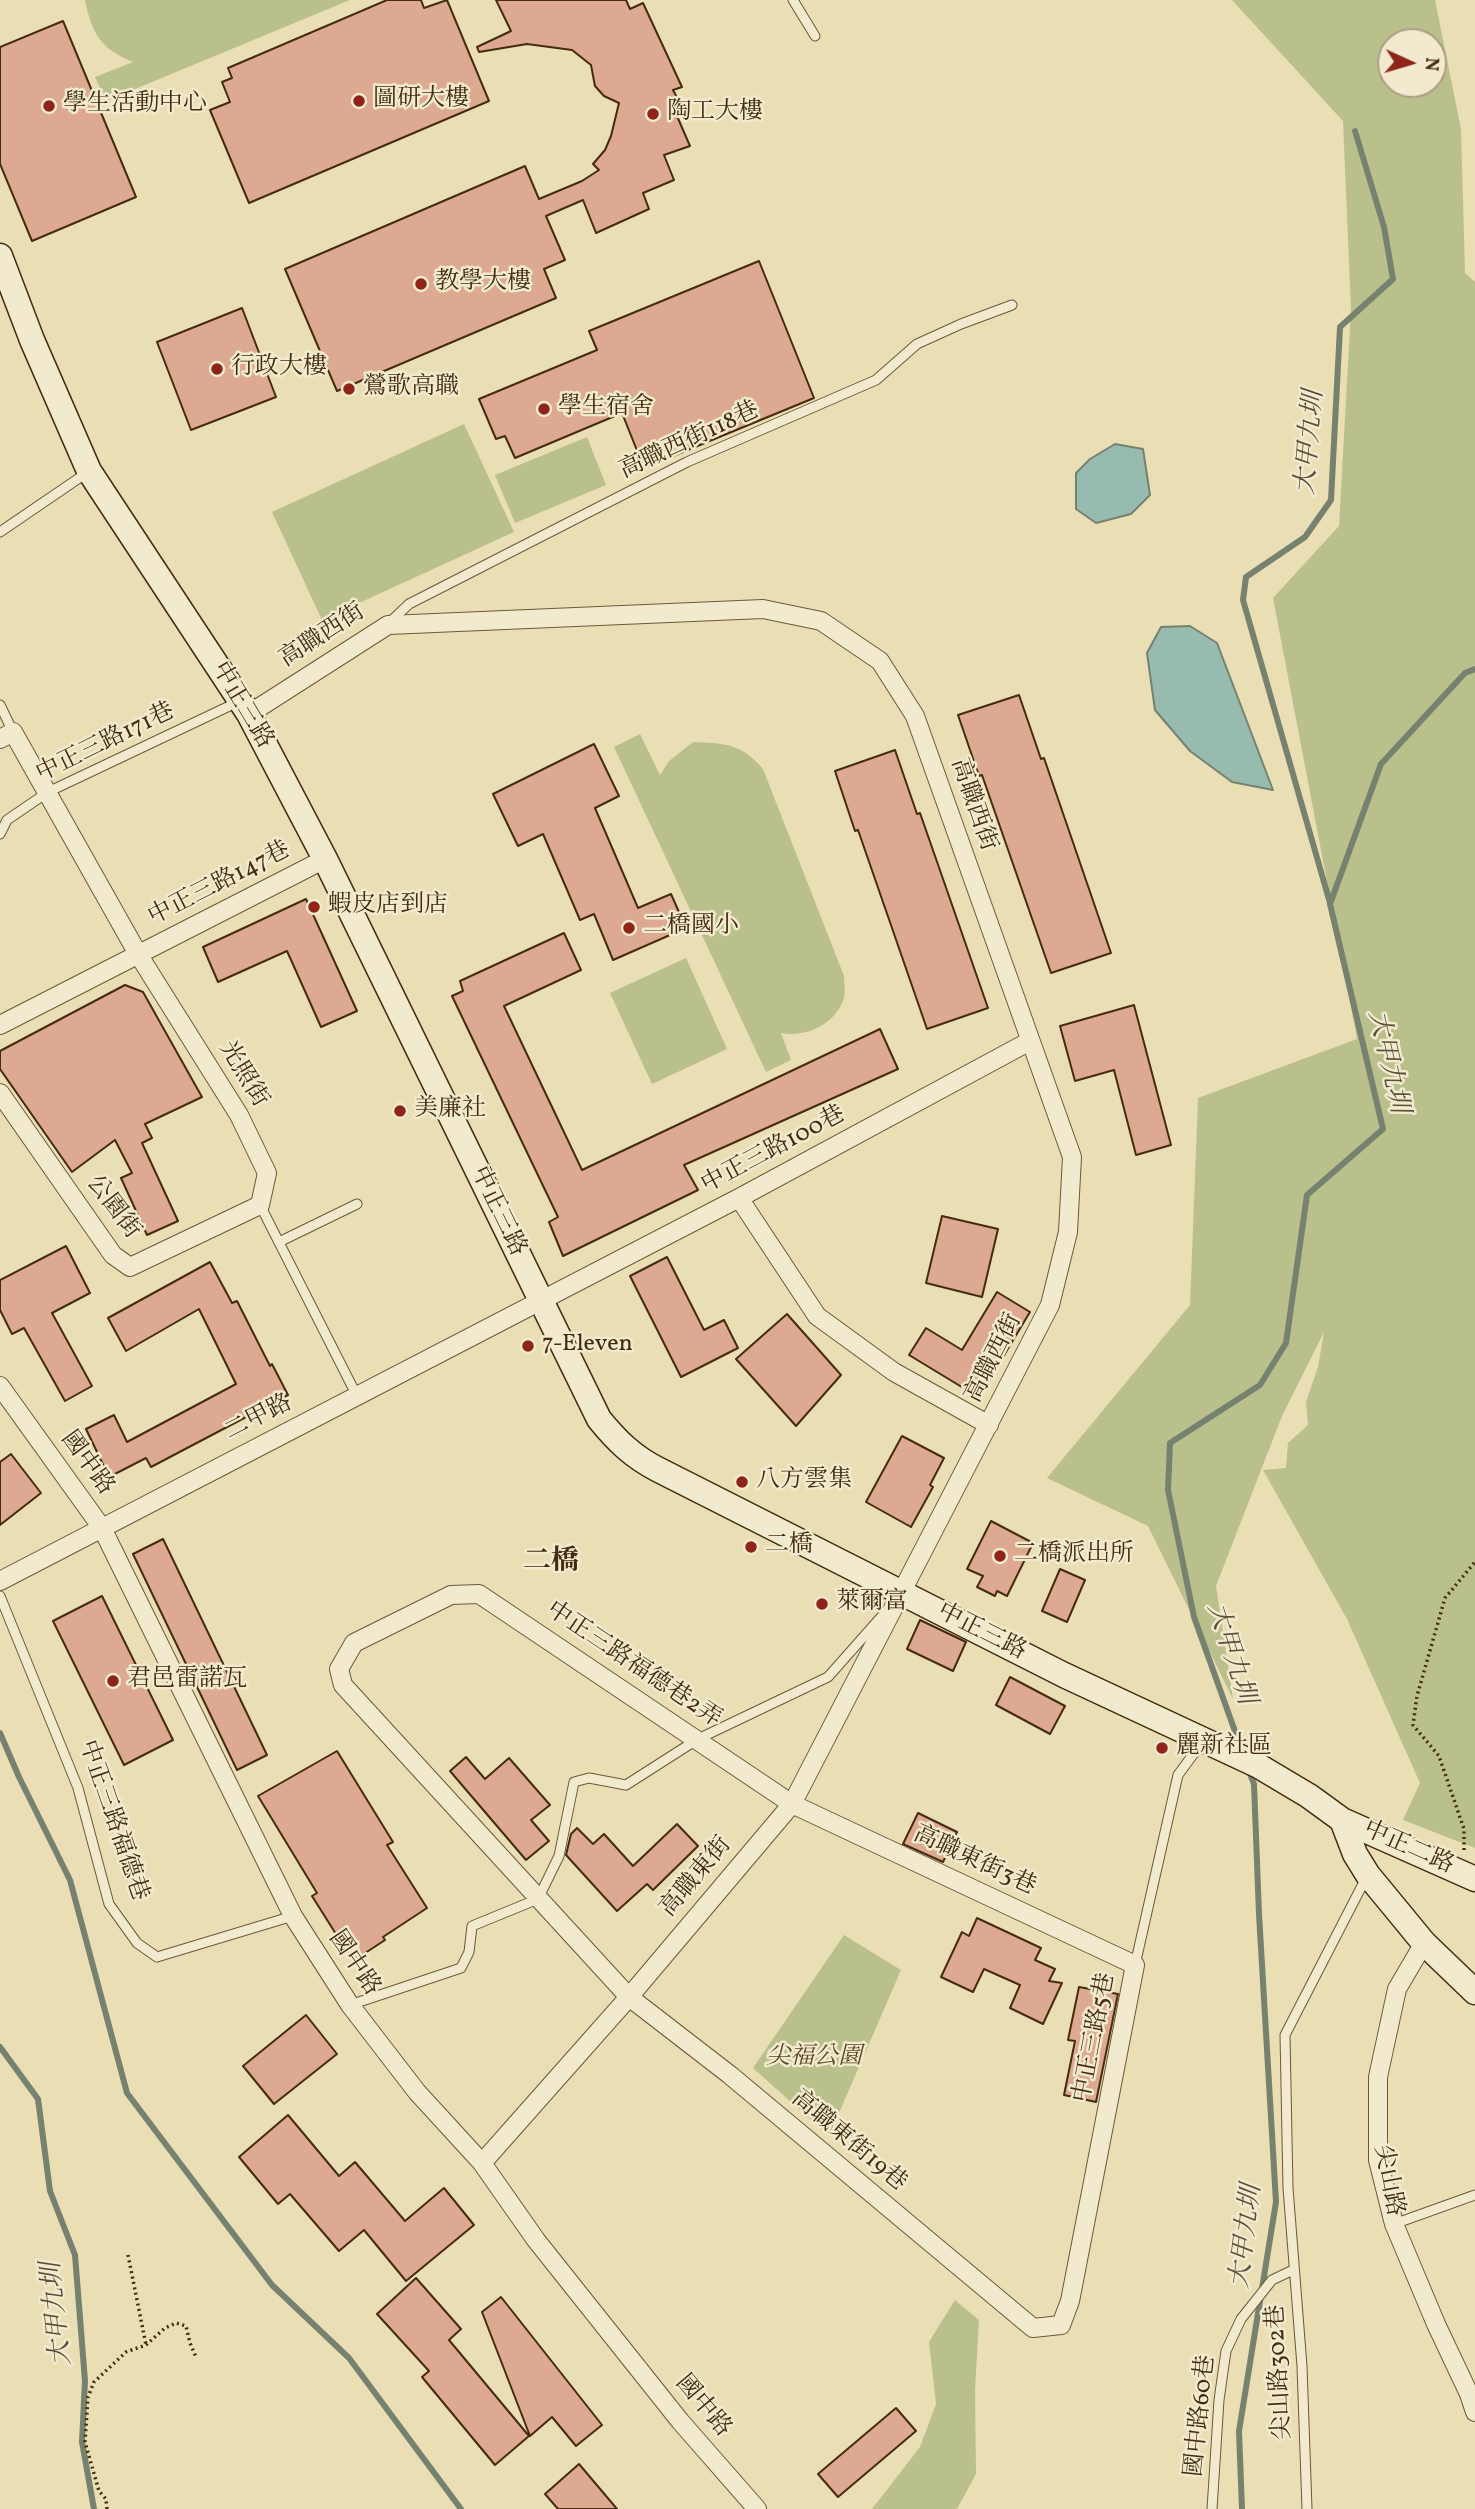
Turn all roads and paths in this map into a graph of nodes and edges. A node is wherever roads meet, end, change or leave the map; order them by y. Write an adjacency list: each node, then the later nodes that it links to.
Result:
1 (793, 0): 2 (lane)
2 (815, 36)
3 (0, 256): 5 (street, 中正三路)
4 (1012, 305): 7 (lane, 高職西街118巷)
5 (89, 471): 6 (lane); 9 (street, 中正三路)
6 (0, 532)
7 (388, 625): 9 (street, 高職西街); 16 (street, 高職西街)
8 (0, 705): 10 (lane)
9 (244, 707): 11 (lane, 中正三路171巷); 13 (street, 中正三路)
10 (7, 735): 11 (street, 光照街)
11 (48, 792): 12 (lane, 中正三路171巷); 14 (street, 光照街)
12 (0, 834)
13 (325, 859): 14 (street, 中正三路147巷); 22 (street, 中正三路)
14 (138, 954): 15 (street, 中正三路147巷); 20 (street, 光照街)
15 (0, 1025)
16 (1030, 1041): 18 (street, 中正三路100巷); 25 (street, 高職西街)
17 (0, 1093): 20 (street, 公園街)
18 (739, 1198): 22 (street, 中正三路100巷); 25 (street)
19 (357, 1204): 21 (lane)
20 (260, 1205): 21 (lane)
21 (279, 1242): 24 (lane)
22 (540, 1301): 24 (street, 二甲路); 29 (street, 中正三路)
23 (0, 1386): 26 (street, 國中路)
24 (358, 1395): 26 (street, 二甲路)
25 (989, 1425): 29 (street, 高職西街)
26 (102, 1528): 28 (street, 二甲路); 38 (street, 國中路)
27 (1475, 1562): 36 (path)
28 (0, 1580)
29 (902, 1593): 31 (lane); 32 (street, 中正三路); 33 (street, 高職東街)
30 (0, 1595): 38 (lane, 中正三路福德巷)
31 (698, 1739): 33 (street, 中正三路福德巷2弄); 37 (lane); 37 (street, 中正三路福德巷2弄)
32 (1203, 1740): 34 (street, 中正三路); 40 (lane, 中正三路5巷)
33 (792, 1804): 40 (street, 高職東街3巷); 42 (street, 高職東街)
34 (1342, 1820): 35 (street); 36 (street, 中正二路)
35 (1368, 1875): 39 (street); 48 (lane, 尖山路302巷)
36 (1468, 1876)
37 (538, 1899): 42 (street); 43 (lane)
38 (293, 1916): 43 (street, 國中路)
39 (1424, 1943): 41 (street); 46 (street, 尖山路)
40 (1135, 1965): 49 (street, 中正三路5巷)
41 (1475, 1992)
42 (629, 1997): 44 (street, 高職東街); 49 (street, 高職東街19巷)
43 (350, 2005): 44 (street, 國中路)
44 (482, 2163): 54 (street, 國中路)
45 (1475, 2195): 46 (lane)
46 (1394, 2224): 52 (street, 尖山路)
47 (128, 2255): 50 (path)
48 (1293, 2270): 55 (lane, 國中路60巷); 56 (lane, 尖山路302巷)
49 (1033, 2329)
50 (146, 2345): 51 (path); 53 (path)
51 (196, 2357)
52 (1475, 2412)
53 (107, 2509)
54 (757, 2509)
55 (1212, 2509)
56 (1307, 2509)

